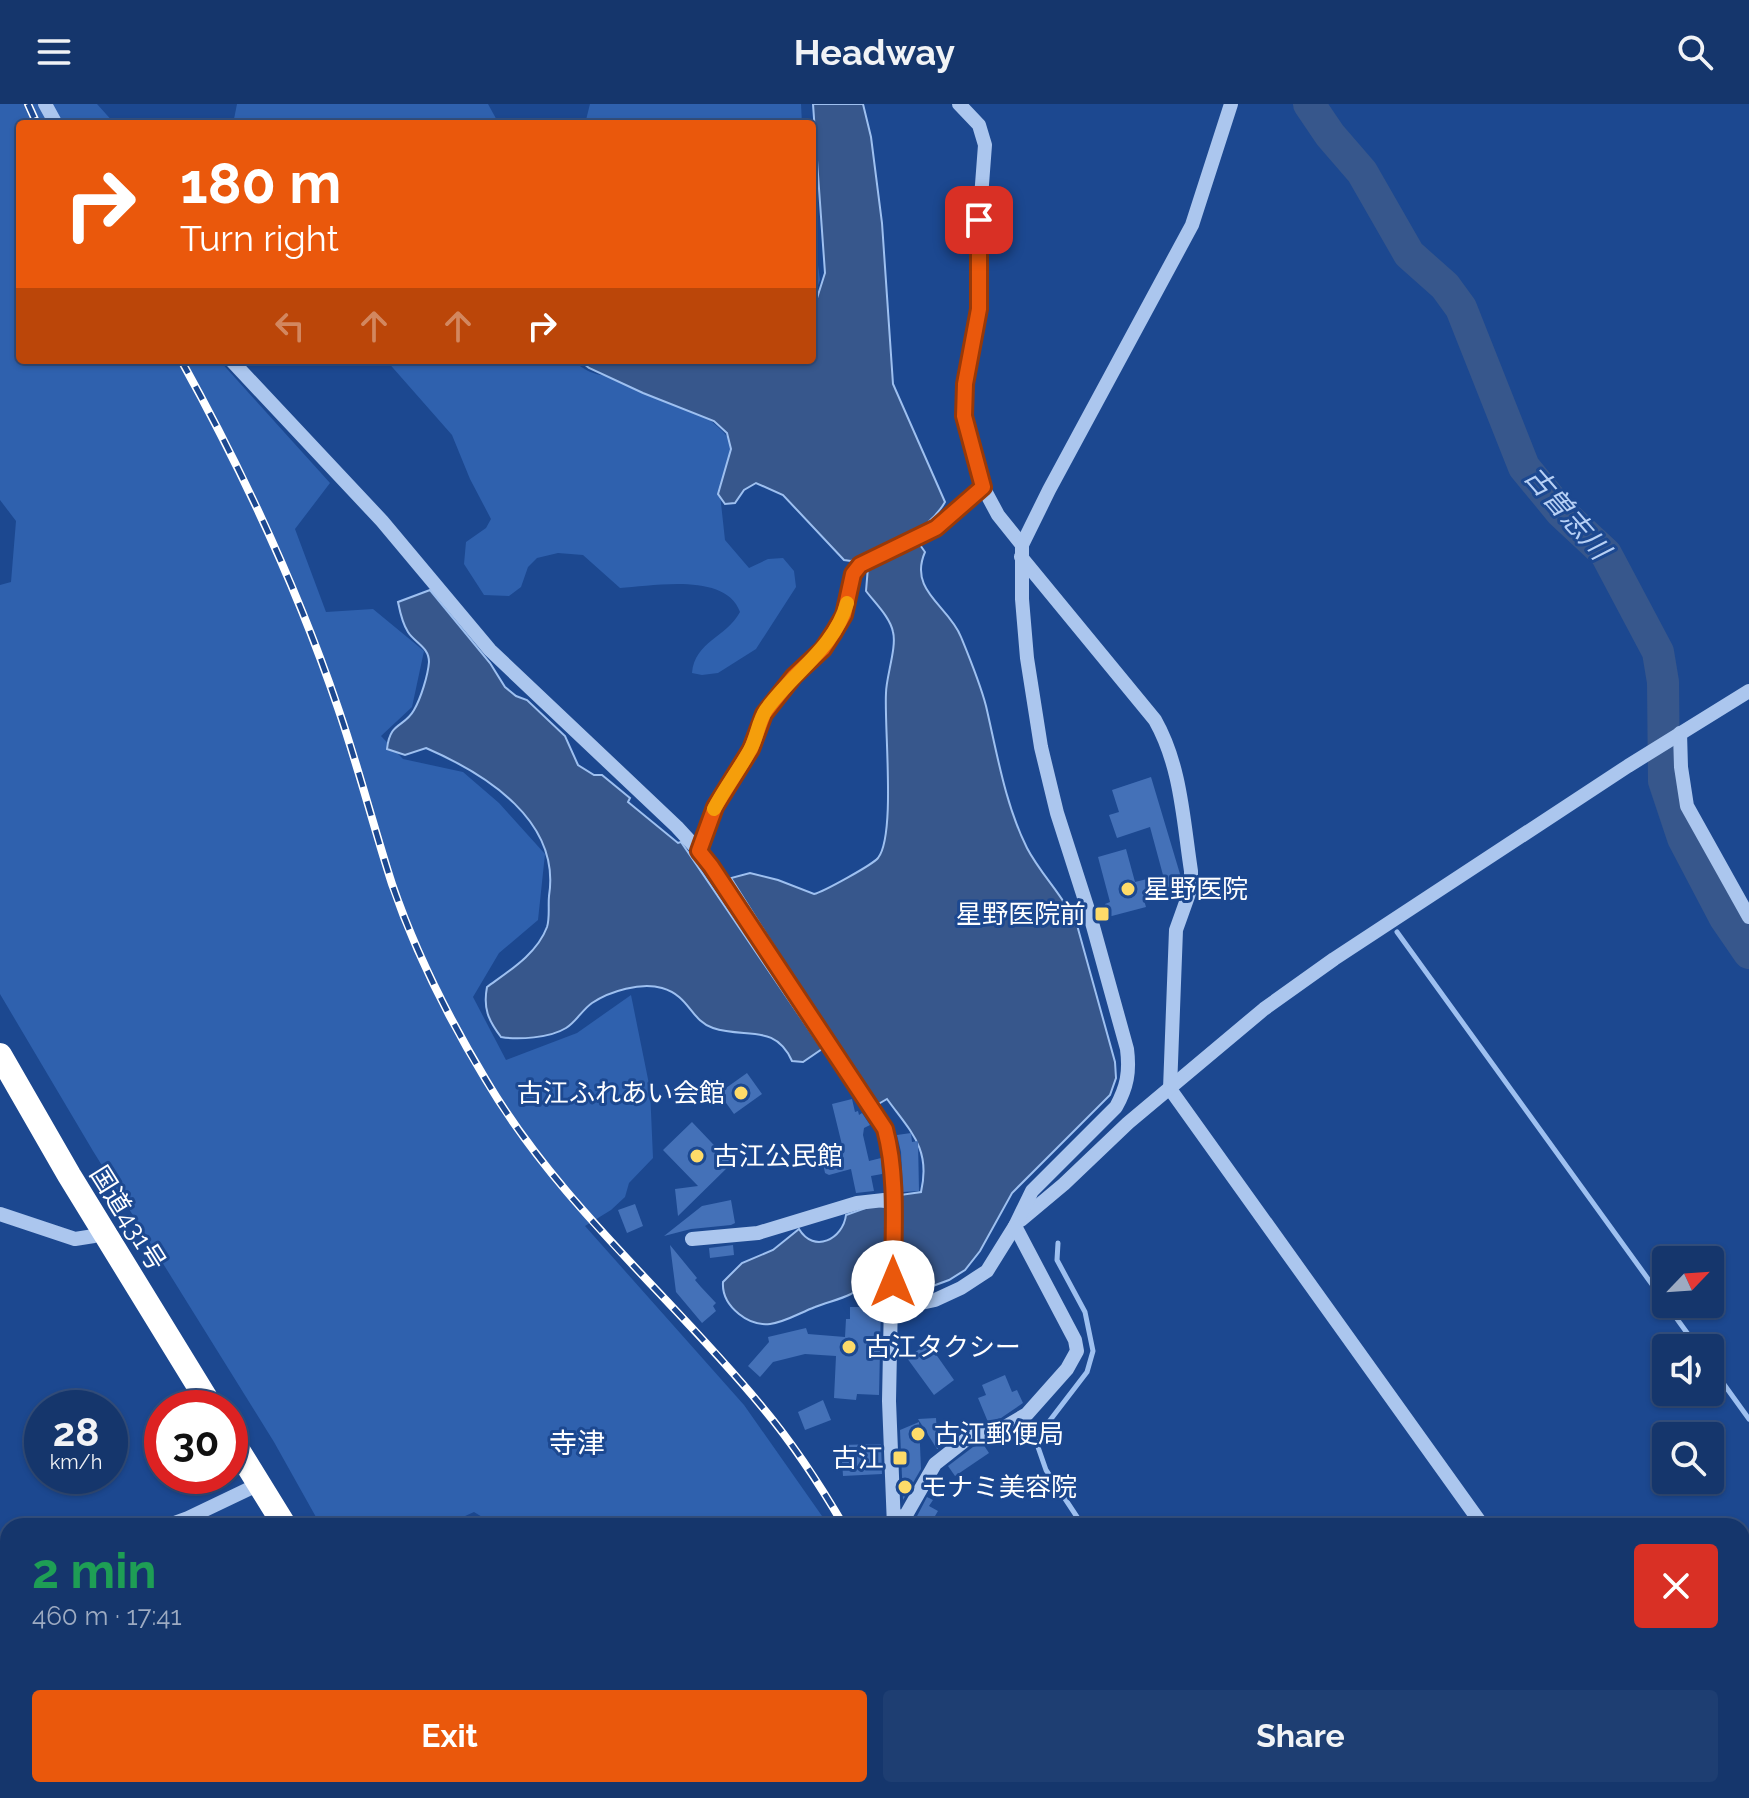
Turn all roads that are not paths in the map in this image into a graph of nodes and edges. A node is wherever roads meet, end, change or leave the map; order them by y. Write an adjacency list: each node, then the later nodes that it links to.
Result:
1 (959, 104): 4 (street)
2 (1231, 104): 5 (street)
3 (235, 364): 8 (street)
4 (983, 487): 5 (street); 8 (street)
5 (1022, 551): 11 (street); 14 (street)
6 (1749, 691): 7 (street)
7 (1675, 735): 9 (street); 11 (street)
8 (699, 851): 12 (street)
9 (1749, 917)
10 (0, 1055): 15 (highway, 国道431号)
11 (1170, 1089): 14 (street); 25 (street)
12 (893, 1199): 16 (street); 17 (street)
13 (0, 1214): 15 (street)
14 (1015, 1226): 17 (street); 24 (street)
15 (103, 1231): 18 (highway, 国道431号)
16 (692, 1239)
17 (893, 1309): 23 (street)
18 (201, 1390)
19 (248, 1466): 20 (highway)
20 (259, 1484): 21 (street); 22 (highway)
21 (188, 1518)
22 (280, 1518)
23 (894, 1518)
24 (901, 1518)
25 (1477, 1518)

